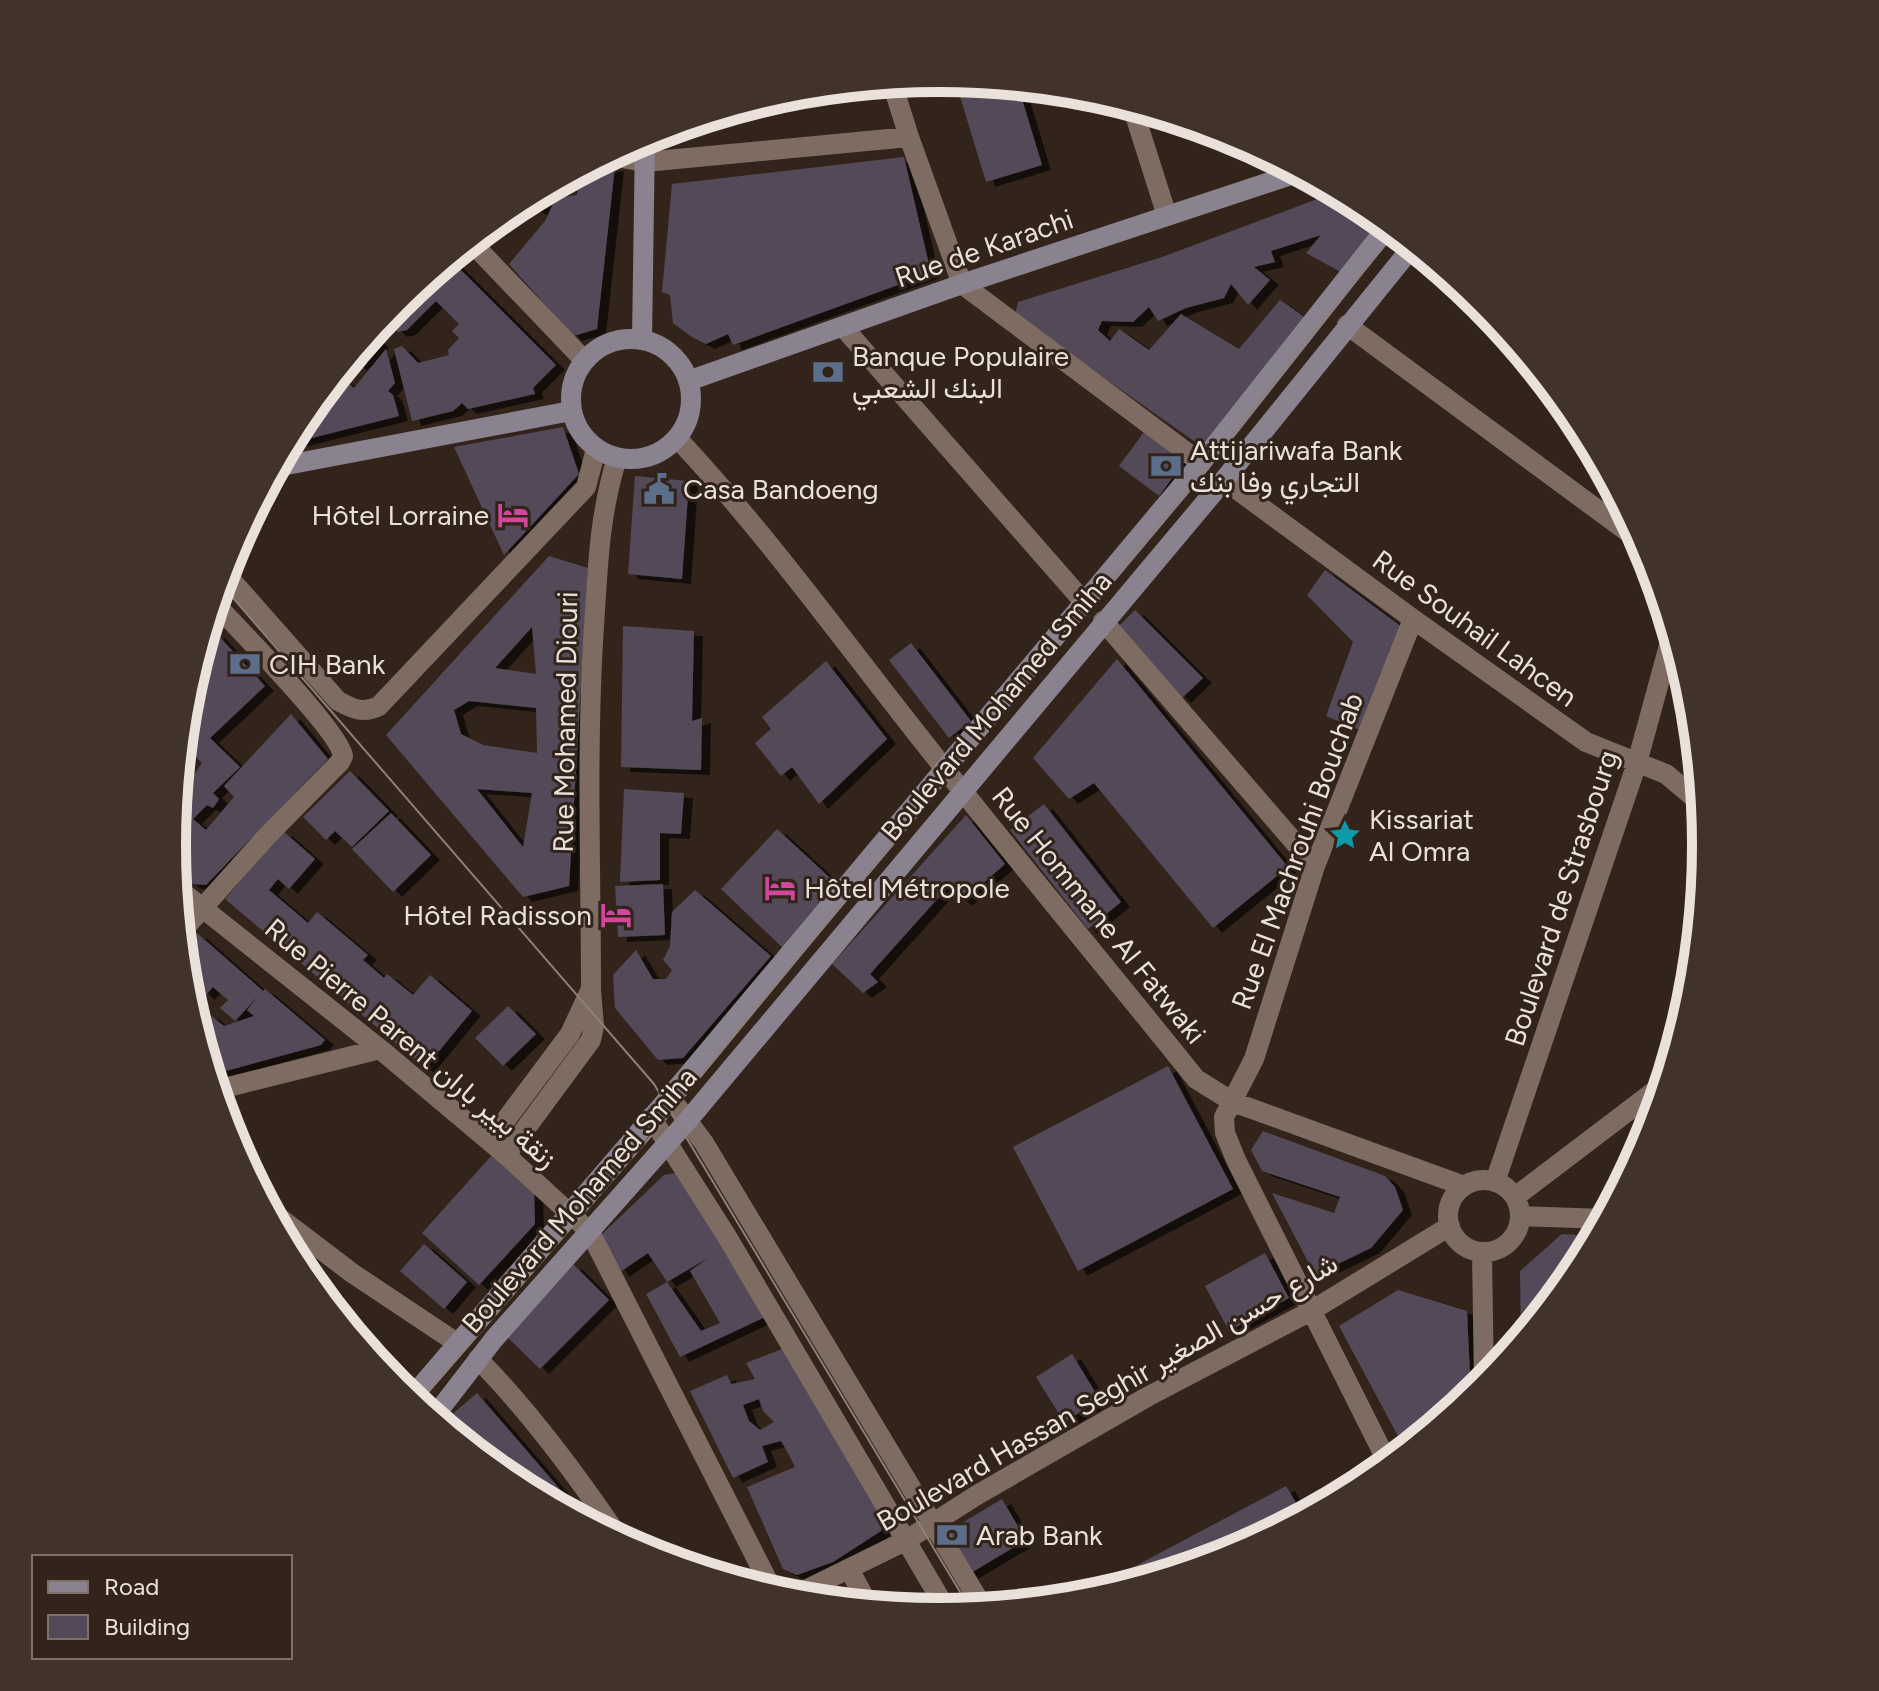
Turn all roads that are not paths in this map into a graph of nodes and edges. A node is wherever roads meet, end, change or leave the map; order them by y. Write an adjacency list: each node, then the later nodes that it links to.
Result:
1 (895, 94): 3 (street)
2 (1136, 118): 8 (street)
3 (909, 137): 6 (street); 12 (street)
4 (645, 152): 6 (street)
5 (629, 159): 6 (street)
6 (645, 162): 15 (street)
7 (1286, 177): 8 (street, Rue de Karachi)
8 (1167, 216): 12 (street, Rue de Karachi)
9 (1381, 235): 22 (street, Boulevard Mohamed Smiha)
10 (479, 250): 16 (street)
11 (1406, 254): 13 (street, Boulevard Mohamed Smiha)
12 (962, 284): 14 (street, Rue de Karachi); 22 (street)
13 (1347, 325): 24 (street, Boulevard Mohamed Smiha); 25 (street)
14 (843, 327): 17 (street, Rue de Karachi); 27 (street)
15 (642, 340): 16 (street); 17 (street)
16 (584, 360): 18 (street)
17 (688, 381): 19 (street)
18 (571, 411): 20 (street); 23 (street)
19 (677, 438): 21 (street); 33 (street, Rue Hommane Al Fatwaki)
20 (596, 449): 21 (street); 26 (street)
21 (617, 458): 40 (street, Rue Mohamed Diouri)
22 (1201, 463): 27 (street, Boulevard Mohamed Smiha)
23 (290, 464)
24 (1224, 480): 29 (street, Rue Souhail Lahcen); 30 (street, Boulevard Mohamed Smiha)
25 (1623, 528)
26 (233, 583)
27 (1083, 601): 33 (street, Boulevard Mohamed Smiha)
28 (223, 613): 38 (street)
29 (1413, 619): 32 (street, Rue Souhail Lahcen); 36 (street, Rue El Machrouhi Bouchab)
30 (1103, 621): 34 (street, Boulevard Mohamed Smiha); 36 (street)
31 (1667, 652): 32 (street, Boulevard de Strasbourg)
32 (1637, 763): 35 (street, Rue Souhail Lahcen); 51 (street, Boulevard de Strasbourg)
33 (944, 768): 34 (street, Rue Hommane Al Fatwaki); 44 (street, Boulevard Mohamed Smiha)
34 (963, 790): 45 (street, Rue Hommane Al Fatwaki); 47 (street, Boulevard Mohamed Smiha)
35 (1691, 795)
36 (1315, 866): 45 (street, Rue El Machrouhi Bouchab)
37 (188, 897): 38 (street, Rue Pierre Parent زنقة بيير باران)
38 (201, 908): 39 (street); 41 (street, Rue Pierre Parent زنقة بيير باران)
39 (190, 921)
40 (591, 990): 48 (street); 50 (street, Rue Mohamed Diouri)
41 (380, 1049): 42 (street); 48 (street, Rue Pierre Parent زنقة بيير باران)
42 (226, 1088)
43 (1650, 1095): 53 (street)
44 (669, 1096): 46 (street, Boulevard Mohamed Smiha); 47 (street)
45 (1233, 1102): 52 (street, Rue Hommane Al Fatwaki); 60 (street)
46 (651, 1117): 49 (street); 54 (street, Boulevard Mohamed Smiha)
47 (689, 1119): 49 (street, Boulevard Mohamed Smiha); 68 (street)
48 (490, 1141): 50 (street, Rue Pierre Parent زنقة بيير باران)
49 (668, 1141): 58 (street, Boulevard Mohamed Smiha); 69 (street)
50 (506, 1155): 54 (street, Rue Pierre Parent زنقة بيير باران)
51 (1495, 1182): 52 (street); 53 (street)
52 (1464, 1186): 57 (street)
53 (1518, 1207): 55 (street); 59 (street)
54 (569, 1212): 58 (street, Rue Pierre Parent زنقة بيير باران); 61 (street, Boulevard Mohamed Smiha)
55 (1594, 1217)
56 (289, 1225): 61 (street)
57 (1450, 1226): 59 (street); 60 (street, Boulevard Hassan Seghir شارع حسن الصغير)
58 (590, 1232): 62 (street, Boulevard Mohamed Smiha); 71 (street, Rue Pierre Parent زنقة بيير باران)
59 (1482, 1252): 63 (street)
60 (1311, 1311): 66 (street); 68 (street, Boulevard Hassan Seghir شارع حسن الصغير)
61 (457, 1343): 64 (street, Boulevard Mohamed Smiha)
62 (478, 1359): 65 (street, Boulevard Mohamed Smiha); 67 (street)
63 (1484, 1366)
64 (419, 1389)
65 (440, 1409)
66 (1383, 1454)
67 (608, 1522)
68 (933, 1522): 69 (street, Boulevard Hassan Seghir شارع حسن الصغير); 76 (street)
69 (905, 1541): 70 (street, Boulevard Hassan Seghir شارع حسن الصغير); 77 (street)
70 (849, 1569): 74 (street, Boulevard Hassan Seghir شارع حسن الصغير); 75 (street)
71 (762, 1571): 72 (lane); 73 (street, Rue Pierre Parent زنقة بيير باران)
72 (754, 1575)
73 (766, 1579)
74 (810, 1588)
75 (863, 1595)
76 (977, 1597)
77 (940, 1599)

